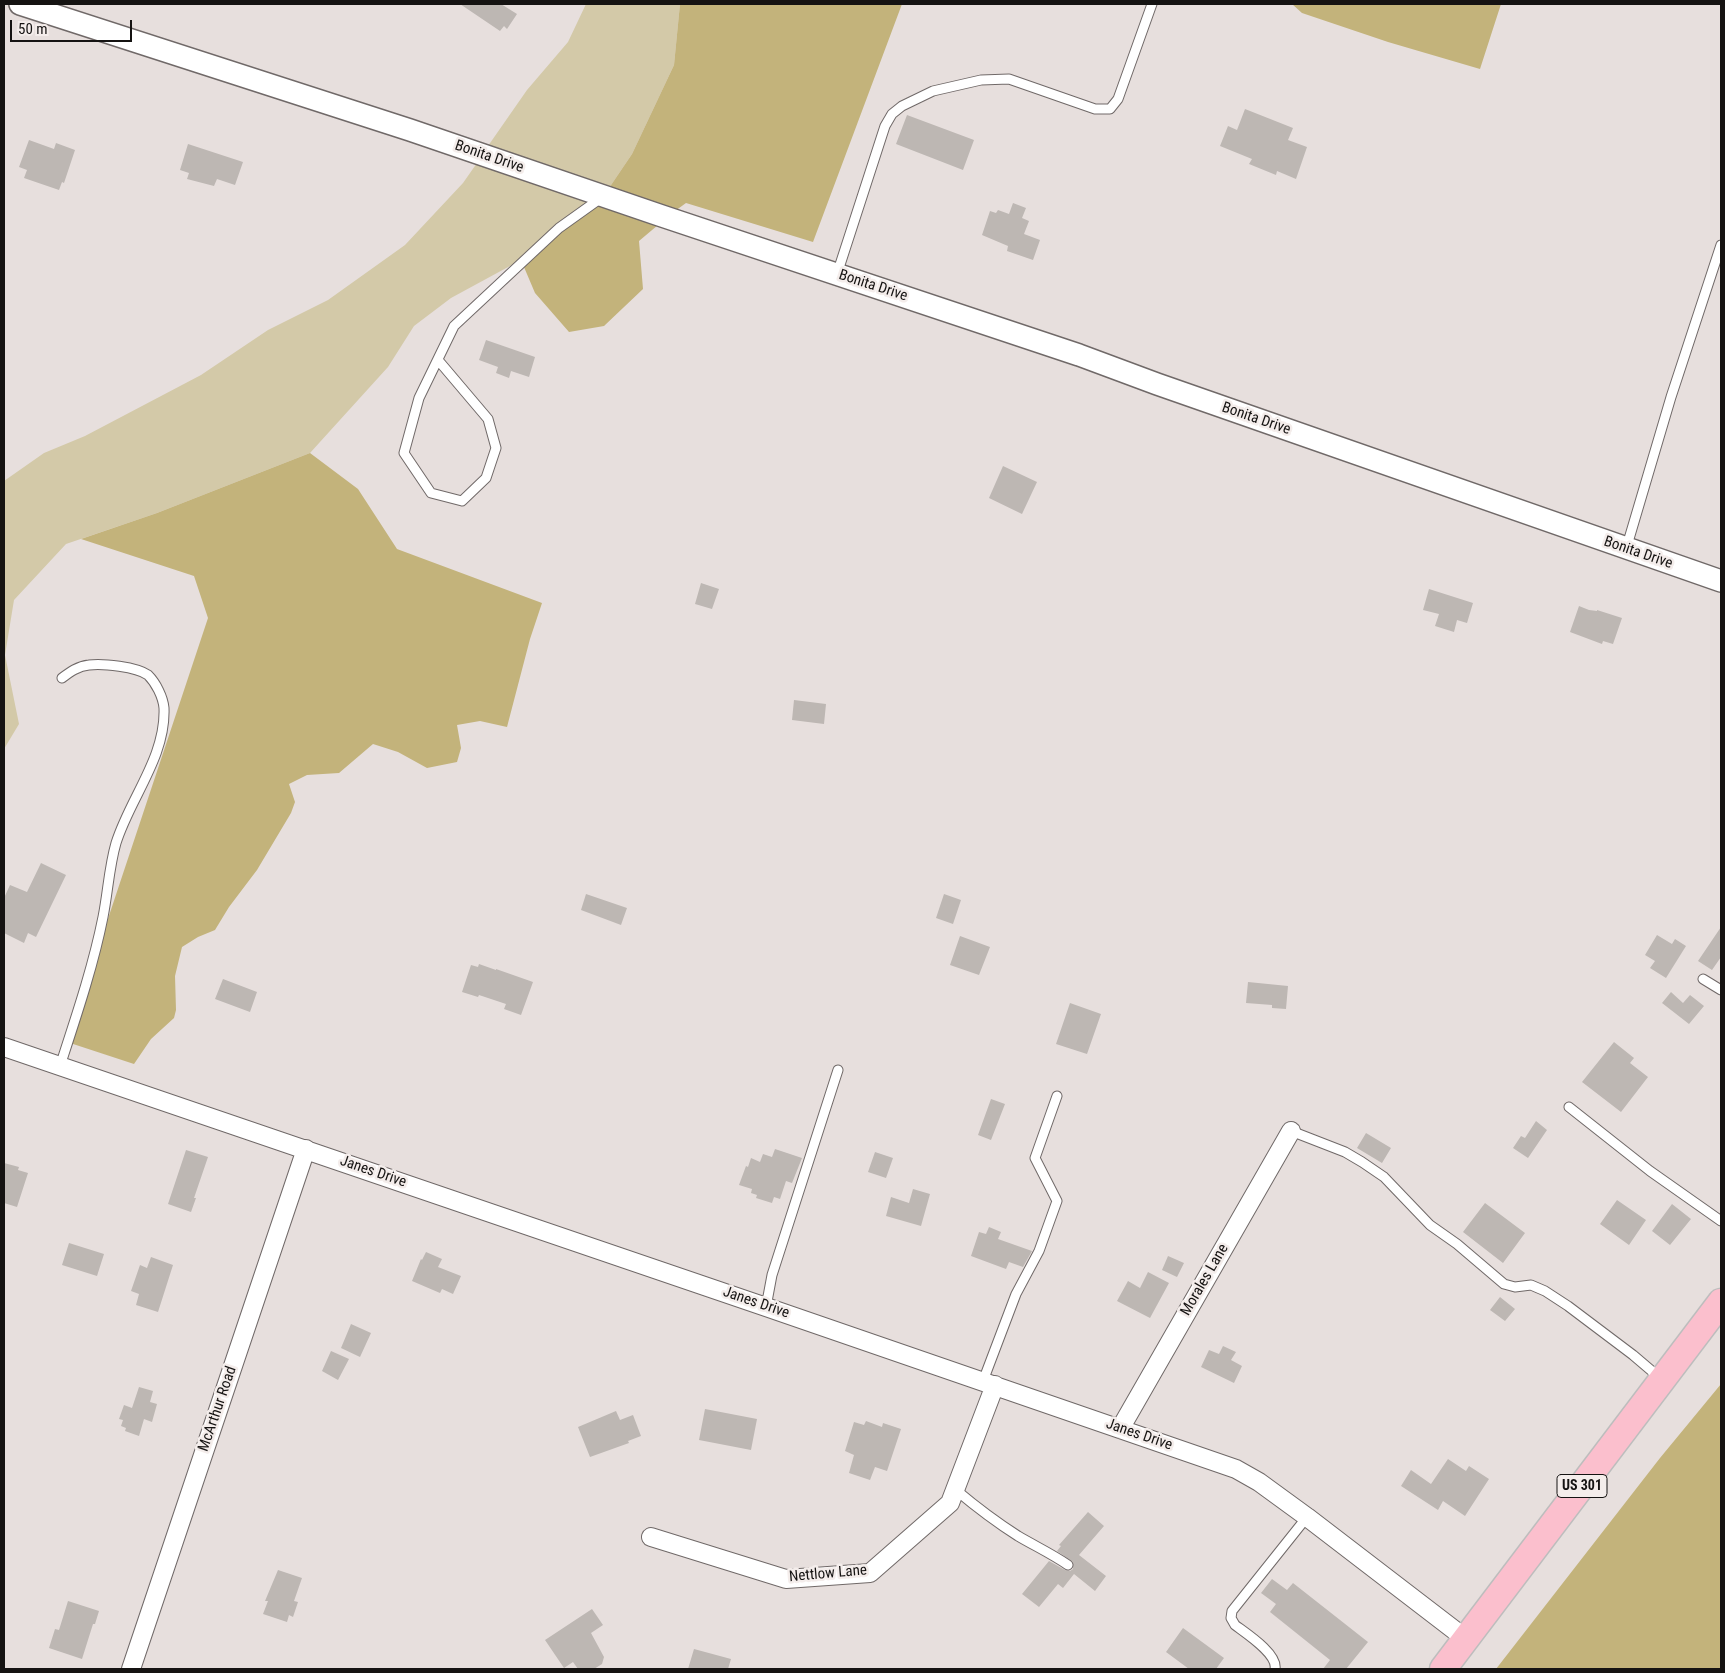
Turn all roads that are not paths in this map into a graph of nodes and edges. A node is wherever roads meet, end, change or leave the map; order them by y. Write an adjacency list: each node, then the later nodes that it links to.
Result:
1 (20, 4): 3 (street, Bonita Drive)
2 (1152, 4): 5 (lane)
3 (604, 196): 5 (street, Bonita Drive); 6 (lane)
4 (1721, 245): 7 (lane)
5 (837, 274): 7 (street, Bonita Drive)
6 (438, 360): 6 (lane)
7 (1626, 549): 8 (street, Bonita Drive)
8 (1721, 582)
9 (62, 678): 13 (lane)
10 (1703, 979): 11 (lane)
11 (1721, 990)
12 (4, 1047): 13 (street, Janes Drive)
13 (60, 1066): 18 (street, Janes Drive)
14 (838, 1070): 21 (lane)
15 (1057, 1096): 23 (lane)
16 (1569, 1107): 19 (lane)
17 (1291, 1131): 22 (lane); 24 (street, Morales Lane)
18 (306, 1149): 21 (street, Janes Drive); 30 (street, McArthur Road)
19 (1721, 1221)
20 (1721, 1302): 22 (main road, US 301)
21 (766, 1307): 23 (street, Janes Drive)
22 (1662, 1380): 29 (main road, US 301)
23 (989, 1383): 24 (street, Janes Drive); 25 (street, Nettlow Lane)
24 (1120, 1429): 26 (street, Janes Drive)
25 (956, 1490): 27 (street, Nettlow Lane); 28 (lane)
26 (1307, 1517): 29 (street, Janes Drive); 31 (lane)
27 (651, 1537)
28 (1068, 1565)
29 (1466, 1639): 32 (main road, US 301)
30 (131, 1669)
31 (1275, 1669)
32 (1444, 1669)

